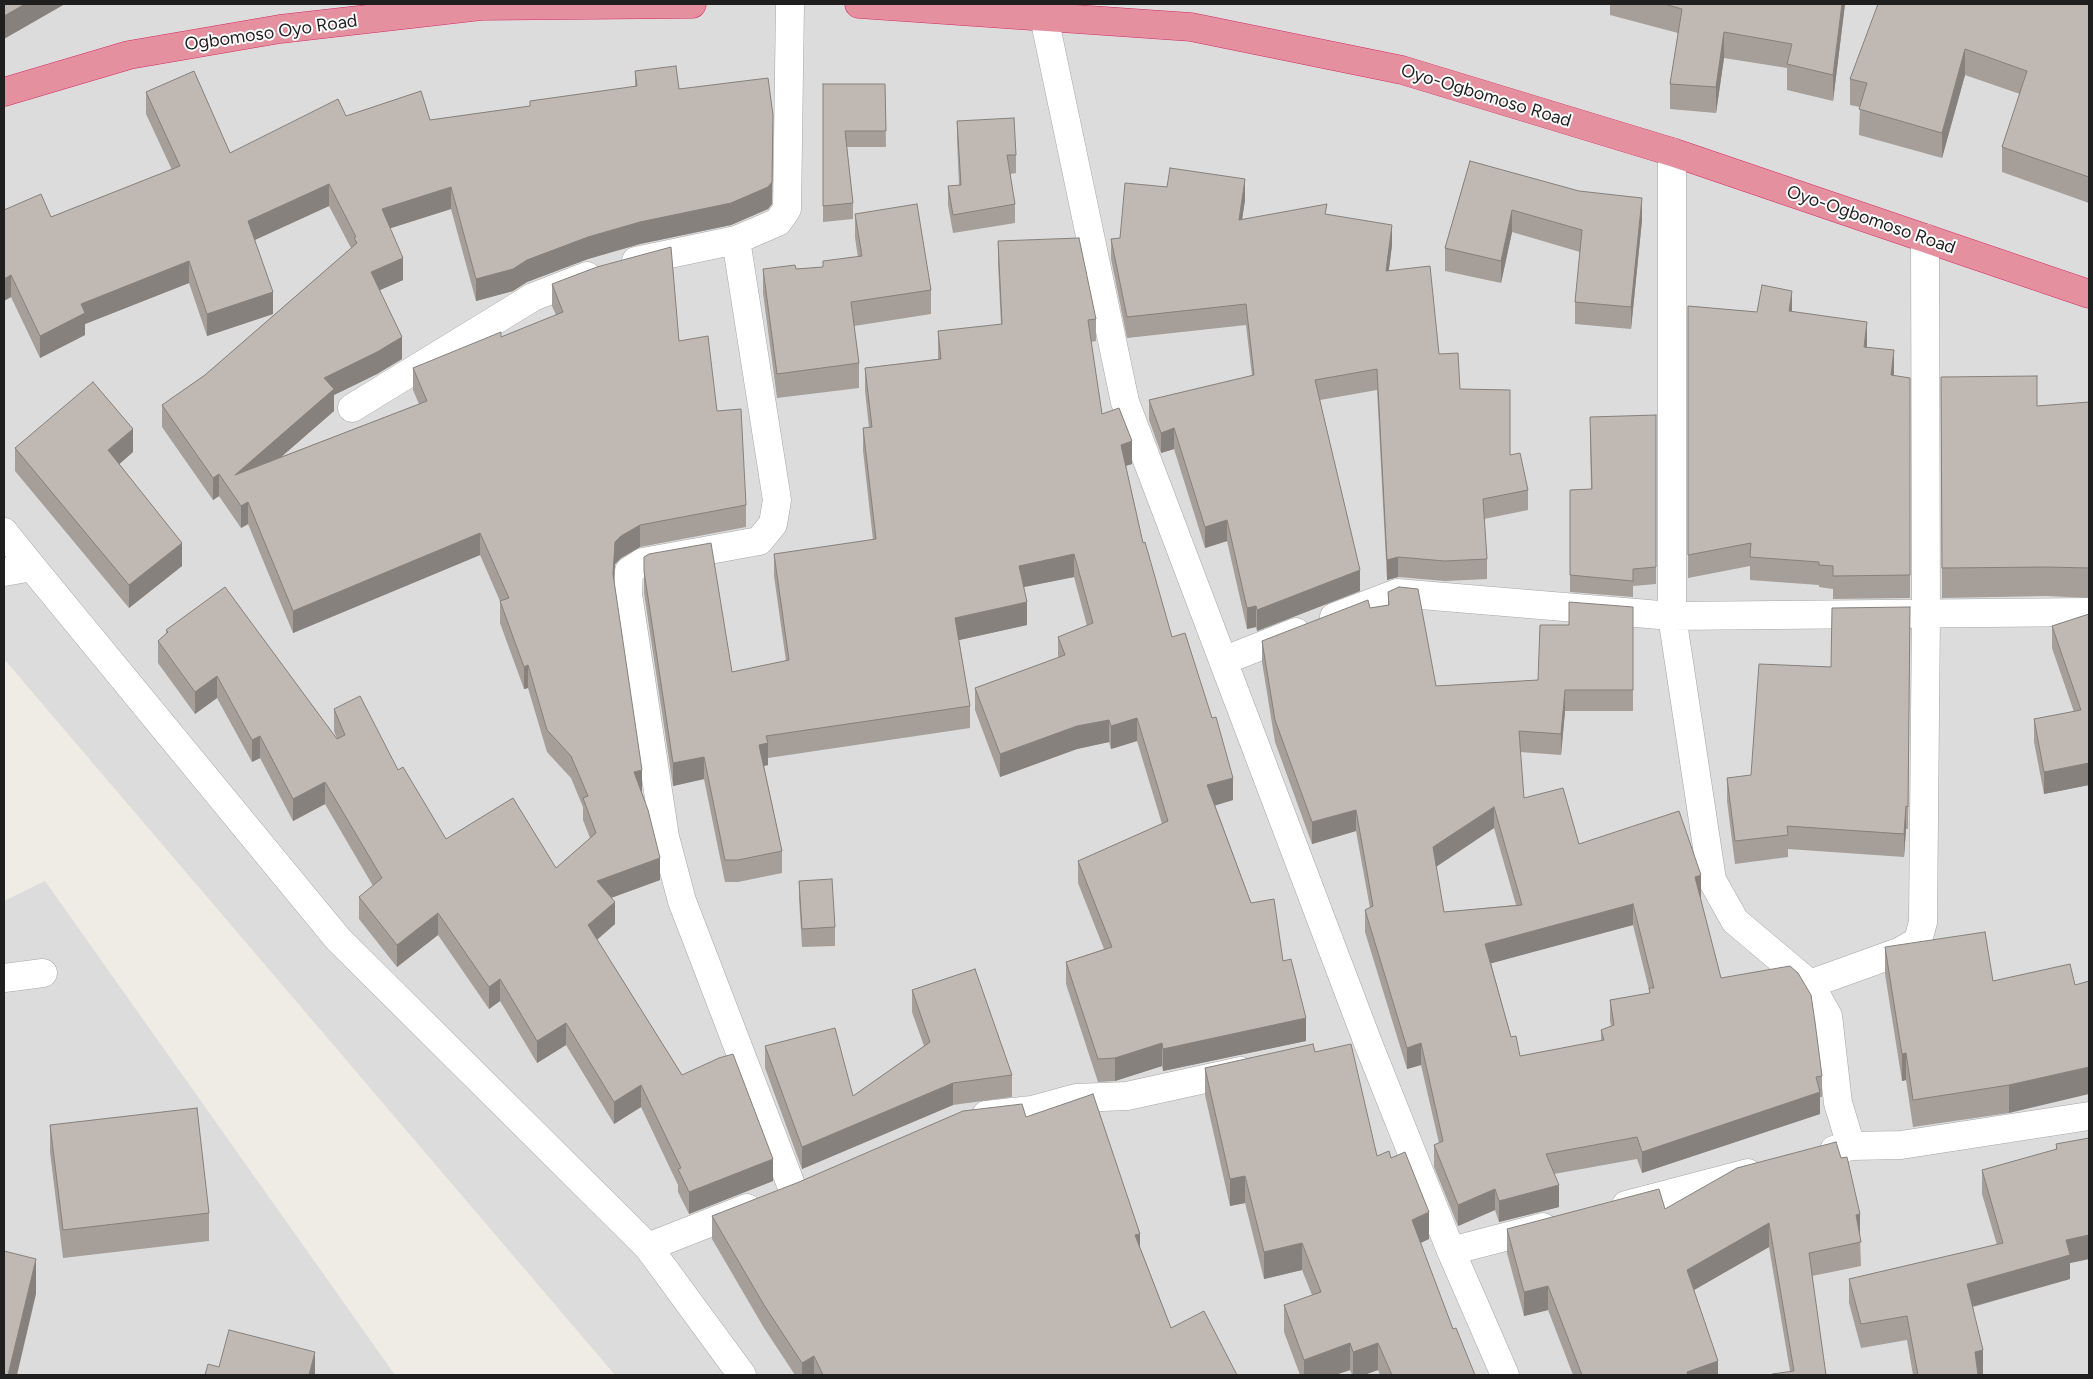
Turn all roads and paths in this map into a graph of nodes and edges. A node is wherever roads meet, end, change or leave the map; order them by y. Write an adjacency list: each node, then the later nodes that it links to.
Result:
1 (625, 4): 2 (highway, Ogbomoso Oyo Road); 7 (highway, Ogbomoso Oyo Road)
2 (692, 4)
3 (790, 4): 10 (street)
4 (859, 4): 5 (highway, Oyo-Ogbomoso Road)
5 (953, 7): 6 (highway, Oyo-Ogbomoso Road)
6 (1044, 17): 8 (highway, Oyo-Ogbomoso Road); 19 (street)
7 (4, 92)
8 (1672, 152): 9 (highway, Oyo-Ogbomoso Road); 18 (street)
9 (1925, 238): 11 (highway, Oyo-Ogbomoso Road); 17 (street)
10 (736, 240): 12 (street); 32 (street)
11 (2089, 294)
12 (352, 408)
13 (4, 532): 14 (street)
14 (32, 567): 15 (street); 35 (street)
15 (4, 572)
16 (2089, 612): 17 (street)
17 (1926, 614): 18 (street); 22 (street)
18 (1672, 616): 19 (street); 22 (street)
19 (1223, 661): 23 (street)
20 (42, 973): 21 (street)
21 (4, 978)
22 (1810, 984): 28 (street)
23 (1368, 1043): 24 (street); 36 (street)
24 (1339, 1050)
25 (1262, 1067): 27 (street)
26 (2089, 1116): 28 (street)
27 (959, 1119)
28 (1851, 1146): 29 (street)
29 (1813, 1156)
30 (1775, 1166): 33 (street)
31 (820, 1178): 32 (street)
32 (793, 1190): 35 (street)
33 (1603, 1211)
34 (1565, 1221): 36 (street)
35 (648, 1246): 37 (street)
36 (1451, 1251): 38 (street)
37 (742, 1375)
38 (1505, 1375)

